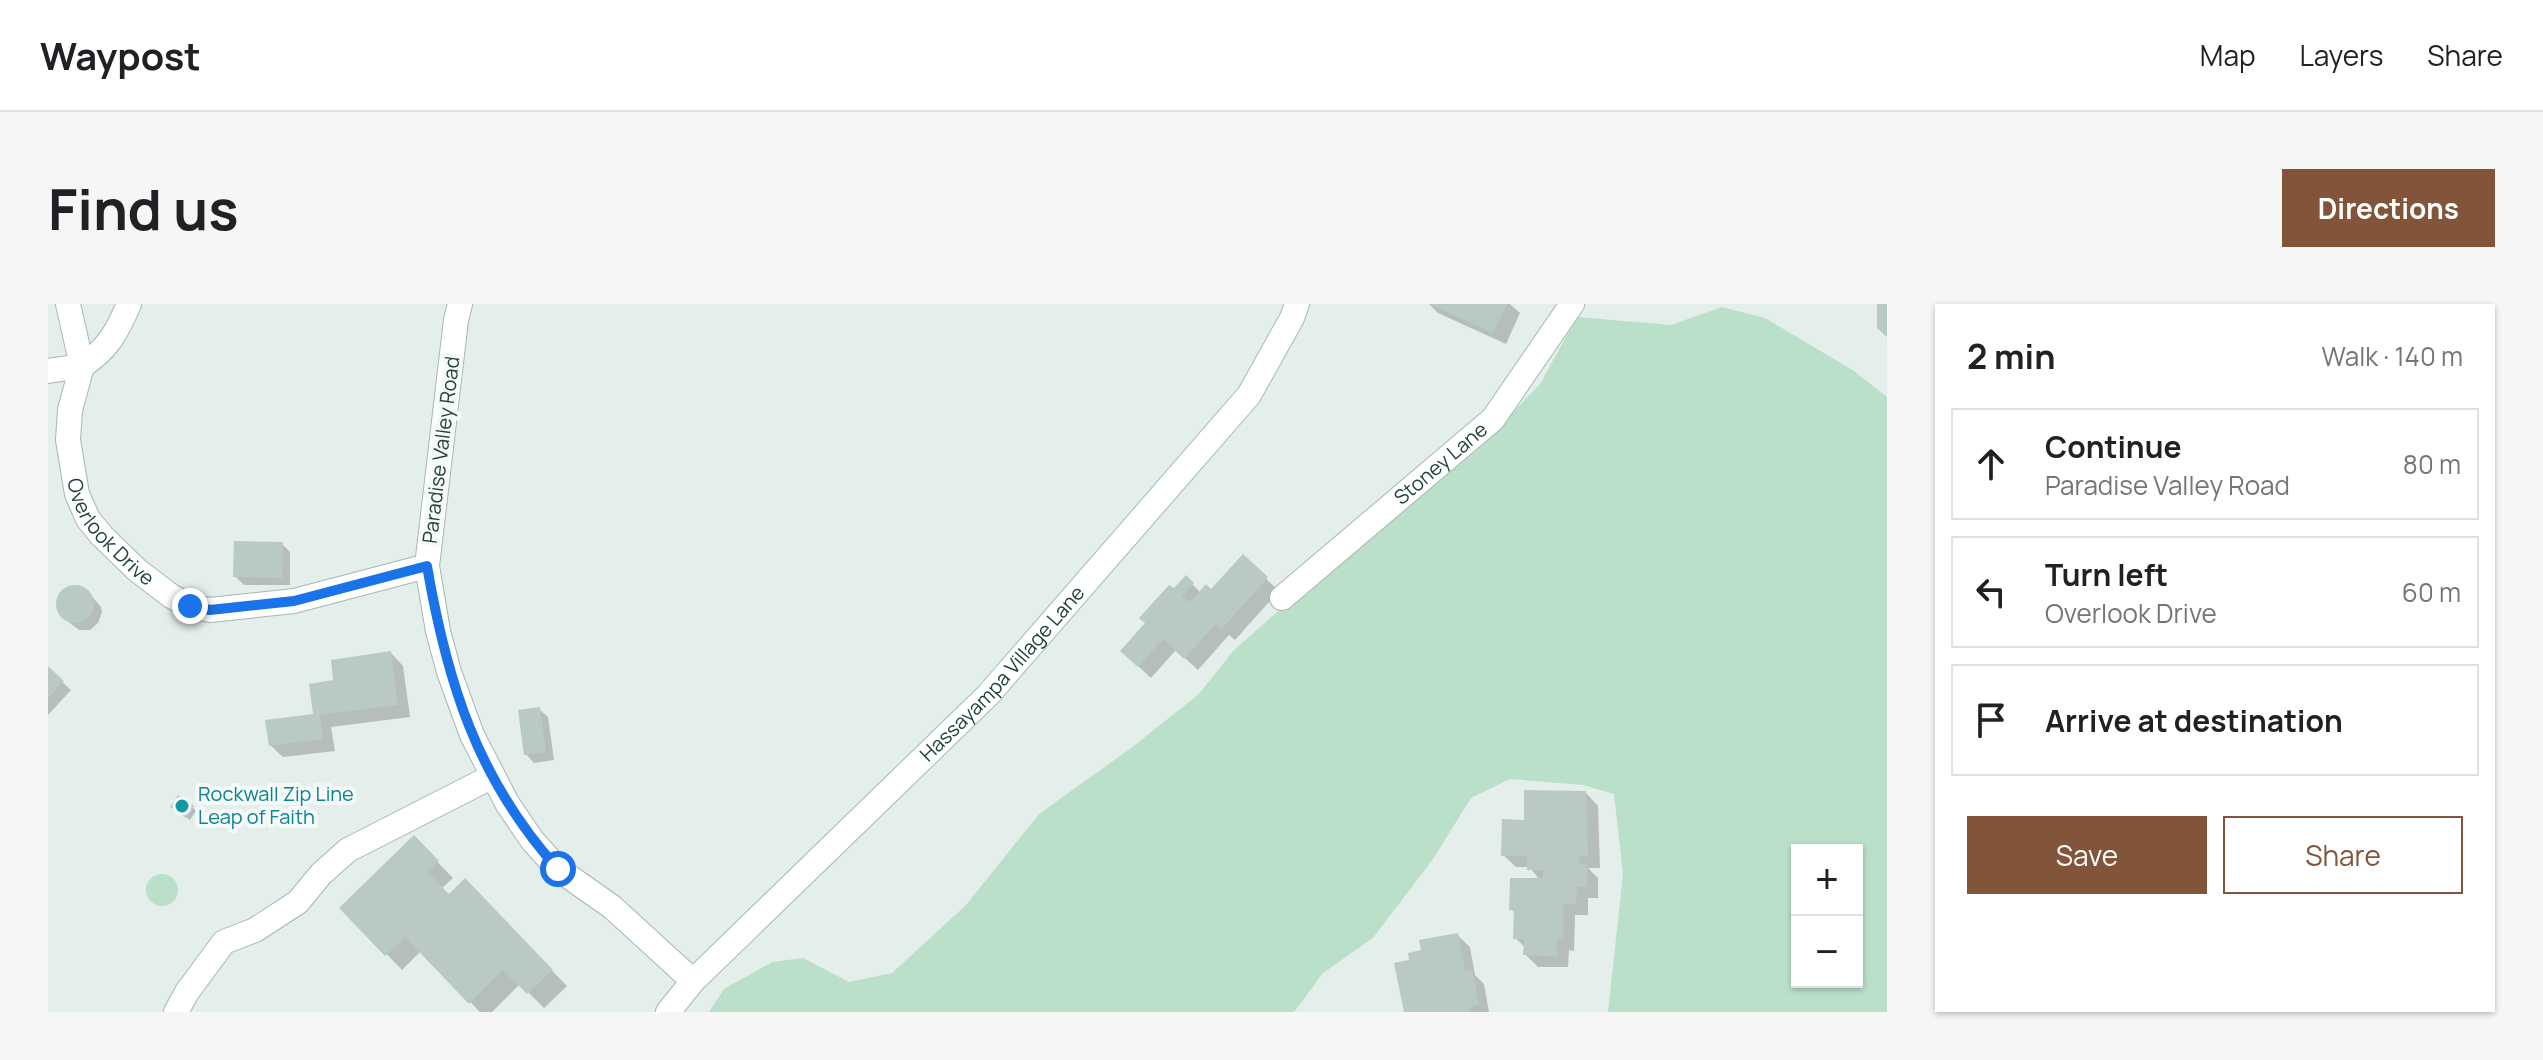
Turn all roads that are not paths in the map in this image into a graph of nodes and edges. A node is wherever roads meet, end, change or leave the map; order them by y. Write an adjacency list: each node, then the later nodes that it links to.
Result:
1 (68, 304): 6 (street)
2 (129, 304): 6 (street)
3 (460, 304): 8 (street, Paradise Valley Road)
4 (1297, 304): 11 (street, Hassayampa Village Lane)
5 (1572, 304): 9 (street, Stoney Lane)
6 (82, 366): 7 (street); 8 (street, Overlook Drive)
7 (48, 371)
8 (427, 566): 10 (street, Paradise Valley Road)
9 (1282, 598)
10 (493, 776): 11 (street, Paradise Valley Road); 12 (street)
11 (693, 981): 13 (street, Hassayampa Village Lane)
12 (176, 1012)
13 (668, 1012)

